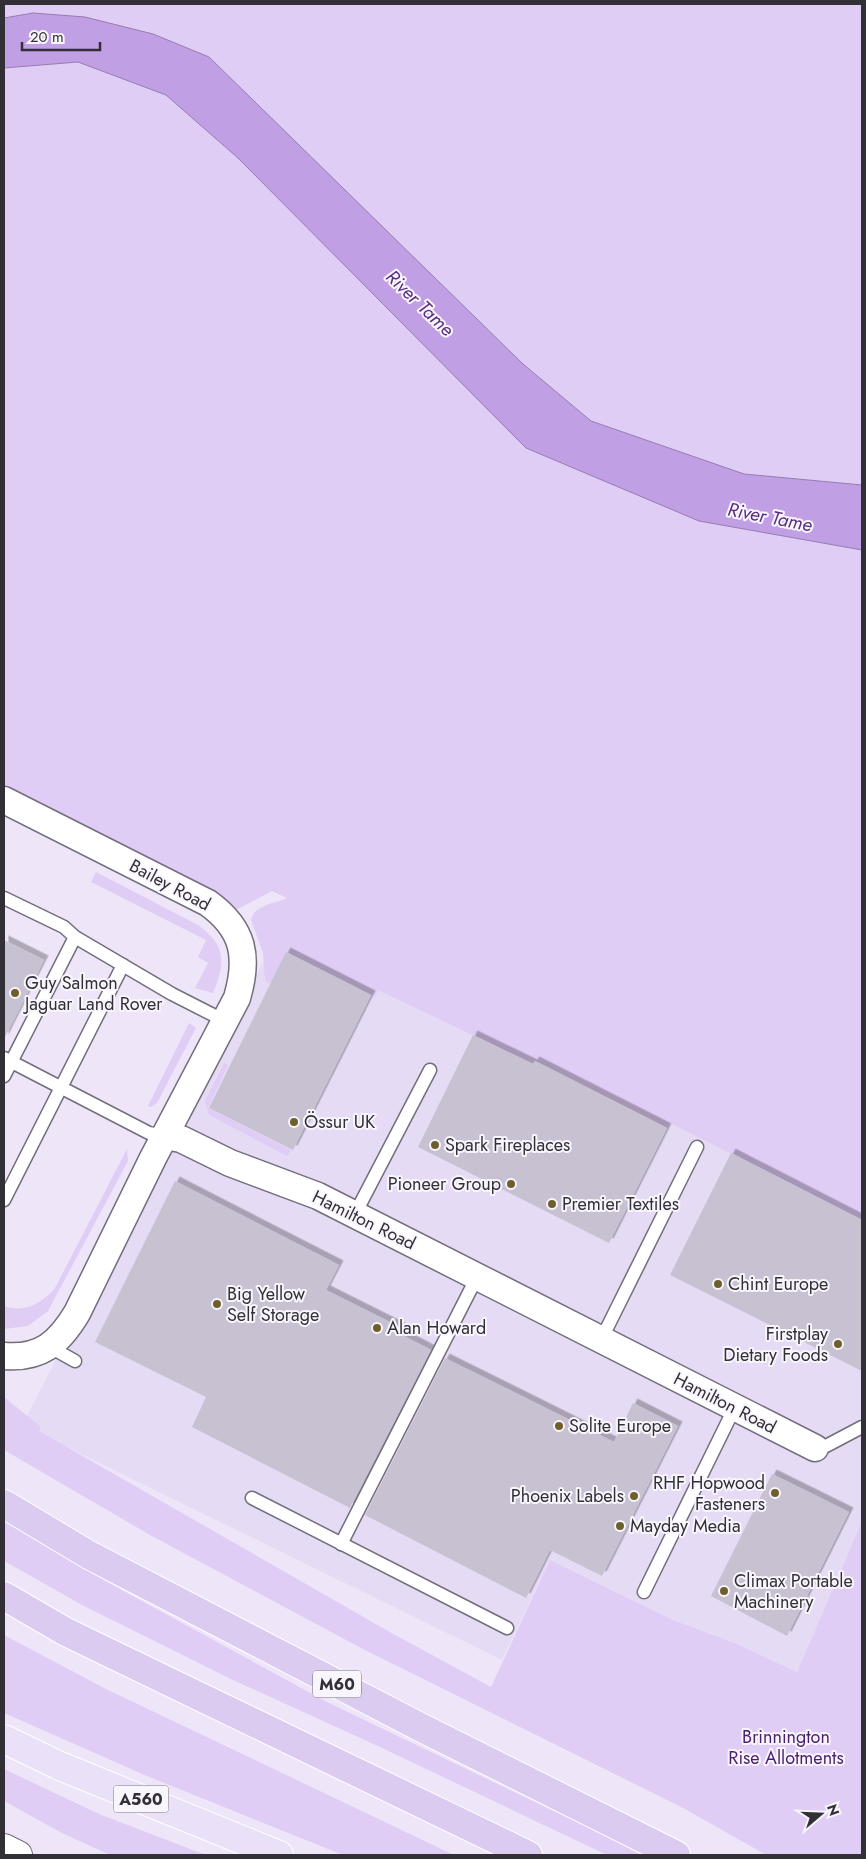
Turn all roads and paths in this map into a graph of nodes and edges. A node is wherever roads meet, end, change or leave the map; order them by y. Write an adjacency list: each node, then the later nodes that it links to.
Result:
1 (4, 800): 5 (street, Bailey Road)
2 (4, 898): 3 (lane)
3 (75, 937): 4 (lane); 6 (lane)
4 (123, 965): 5 (lane); 9 (lane)
5 (225, 1021): 10 (street, Bailey Road)
6 (7, 1060): 8 (lane); 9 (lane)
7 (430, 1070): 13 (lane)
8 (4, 1076)
9 (60, 1089): 10 (lane); 12 (lane)
10 (165, 1136): 13 (street, Hamilton Road); 16 (street)
11 (697, 1147): 15 (lane)
12 (4, 1200)
13 (356, 1214): 14 (street, Hamilton Road)
14 (477, 1277): 15 (street, Hamilton Road); 24 (lane)
15 (601, 1340): 19 (street, Hamilton Road)
16 (50, 1347): 17 (street); 18 (lane)
17 (4, 1356)
18 (75, 1361)
19 (734, 1409): 21 (street, Hamilton Road); 25 (lane)
20 (862, 1427): 21 (lane)
21 (815, 1448)
22 (252, 1498): 24 (lane)
23 (4, 1504): 33 (highway, M60)
24 (341, 1544): 27 (lane)
25 (644, 1592)
26 (4, 1596): 32 (highway)
27 (507, 1628)
28 (4, 1739): 31 (main road, A560)
29 (4, 1848): 30 (street)
30 (18, 1855)
31 (279, 1855)
32 (528, 1855)
33 (676, 1855)

